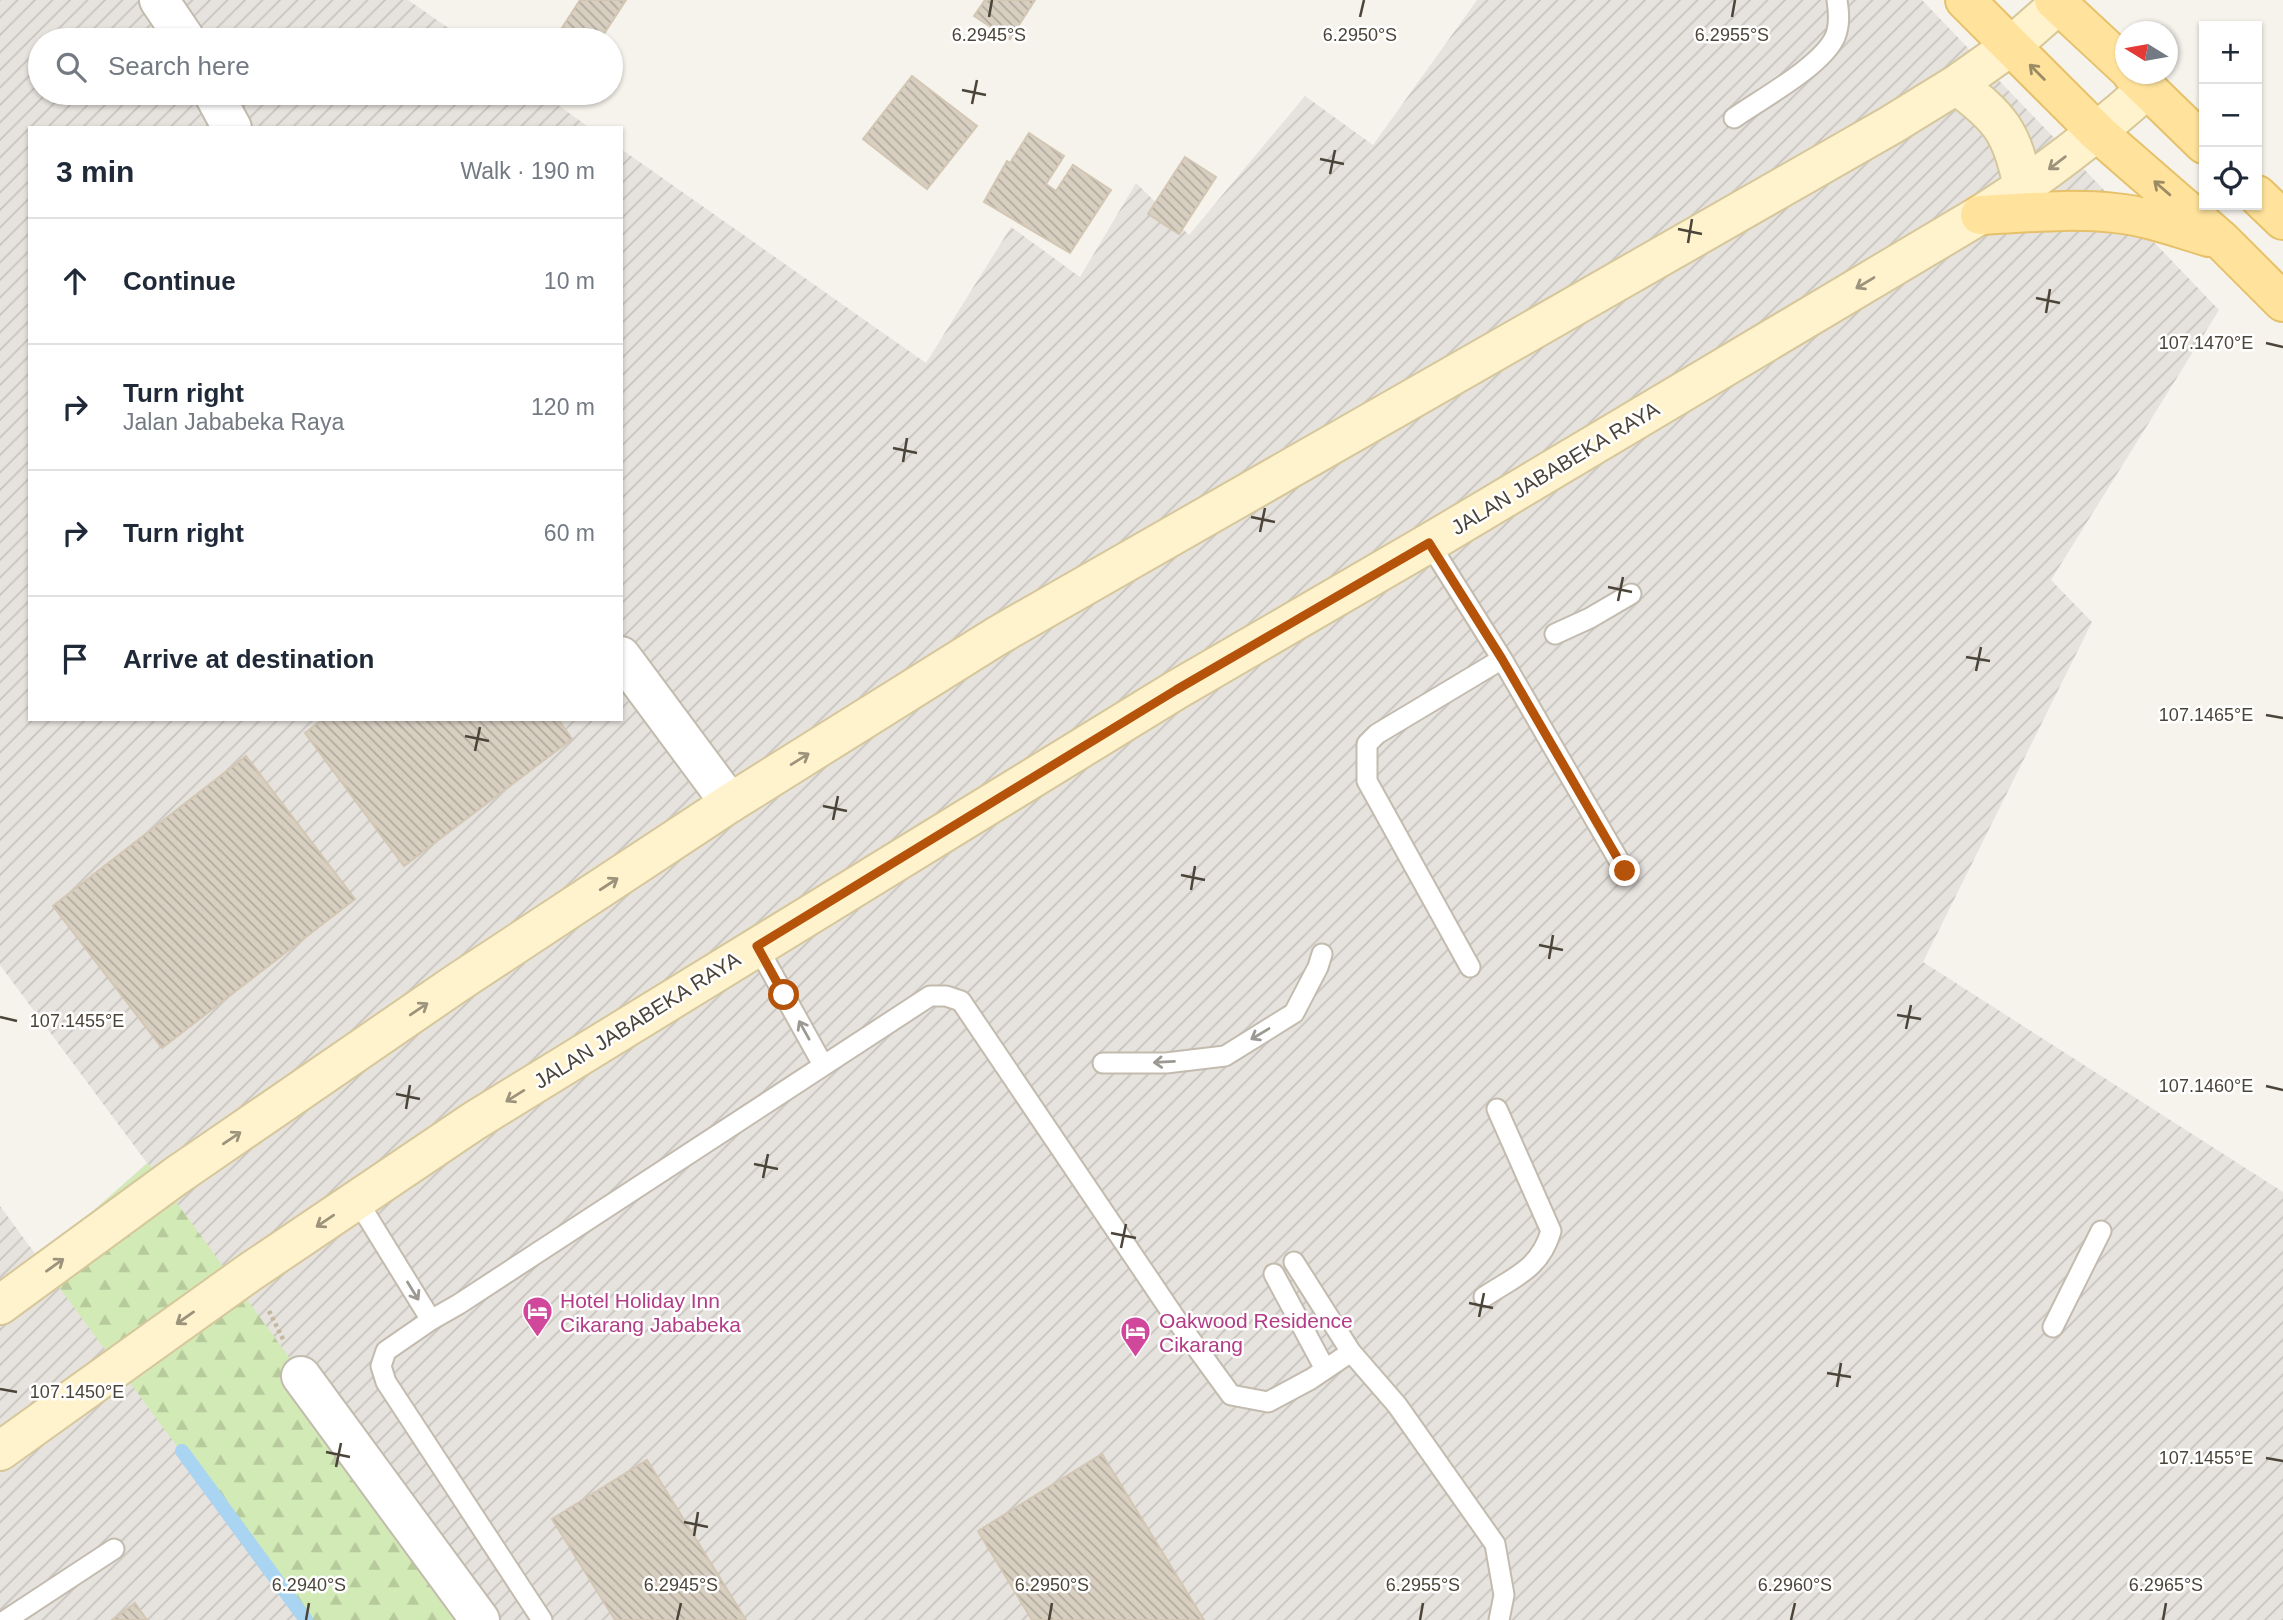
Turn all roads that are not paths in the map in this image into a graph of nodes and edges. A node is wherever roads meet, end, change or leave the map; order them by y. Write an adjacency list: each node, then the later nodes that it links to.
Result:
1 (159, 0): 5 (street)
2 (1837, 0): 12 (lane)
3 (1965, 0): 6 (main road)
4 (2057, 2): 6 (main road); 7 (main road)
5 (178, 28)
6 (2011, 46): 10 (main road); 14 (main road, one-way to 6)
7 (2115, 57)
8 (2130, 84): 14 (main road, JALAN JABABEKA RAYA)
9 (2143, 84): 15 (main road)
10 (1956, 85): 16 (main road); 27 (main road, one-way to 10)
11 (220, 105): 13 (street)
12 (1734, 118)
13 (231, 126)
14 (2098, 133): 16 (main road, JALAN JABABEKA RAYA, one-way to 16); 20 (main road, one-way to 14)
15 (2199, 139)
16 (2023, 188): 18 (main road, JALAN JABABEKA RAYA)
17 (2262, 200): 19 (main road)
18 (1980, 215): 20 (main road); 22 (main road, JALAN JABABEKA RAYA, one-way to 22)
19 (2283, 220)
20 (2221, 240): 21 (main road)
21 (2283, 302)
22 (1429, 543): 26 (lane); 29 (main road, JALAN JABABEKA RAYA)
23 (1631, 594): 24 (lane)
24 (1555, 634)
25 (623, 659): 27 (street)
26 (1502, 659): 28 (lane); 31 (lane)
27 (730, 803): 40 (main road, one-way to 27)
28 (1625, 871)
29 (757, 946): 33 (lane, one-way to 29); 35 (main road, JALAN JABABEKA RAYA, one-way to 35)
30 (1322, 954): 32 (lane, one-way to 32)
31 (1470, 967)
32 (1103, 1063)
33 (823, 1065): 41 (lane); 44 (lane)
34 (1497, 1109): 39 (lane)
35 (357, 1200): 41 (lane, one-way to 41); 46 (main road, JALAN JABABEKA RAYA, one-way to 46)
36 (2101, 1231): 42 (lane)
37 (1294, 1262): 43 (lane)
38 (1274, 1274): 44 (lane)
39 (1484, 1297)
40 (0, 1305)
41 (431, 1320): 50 (lane)
42 (2053, 1327)
43 (1351, 1352): 44 (lane); 51 (lane)
44 (1325, 1369)
45 (301, 1376): 49 (street)
46 (0, 1451)
47 (114, 1549): 48 (lane)
48 (6, 1620)
49 (480, 1620)
50 (542, 1620)
51 (1499, 1620)

